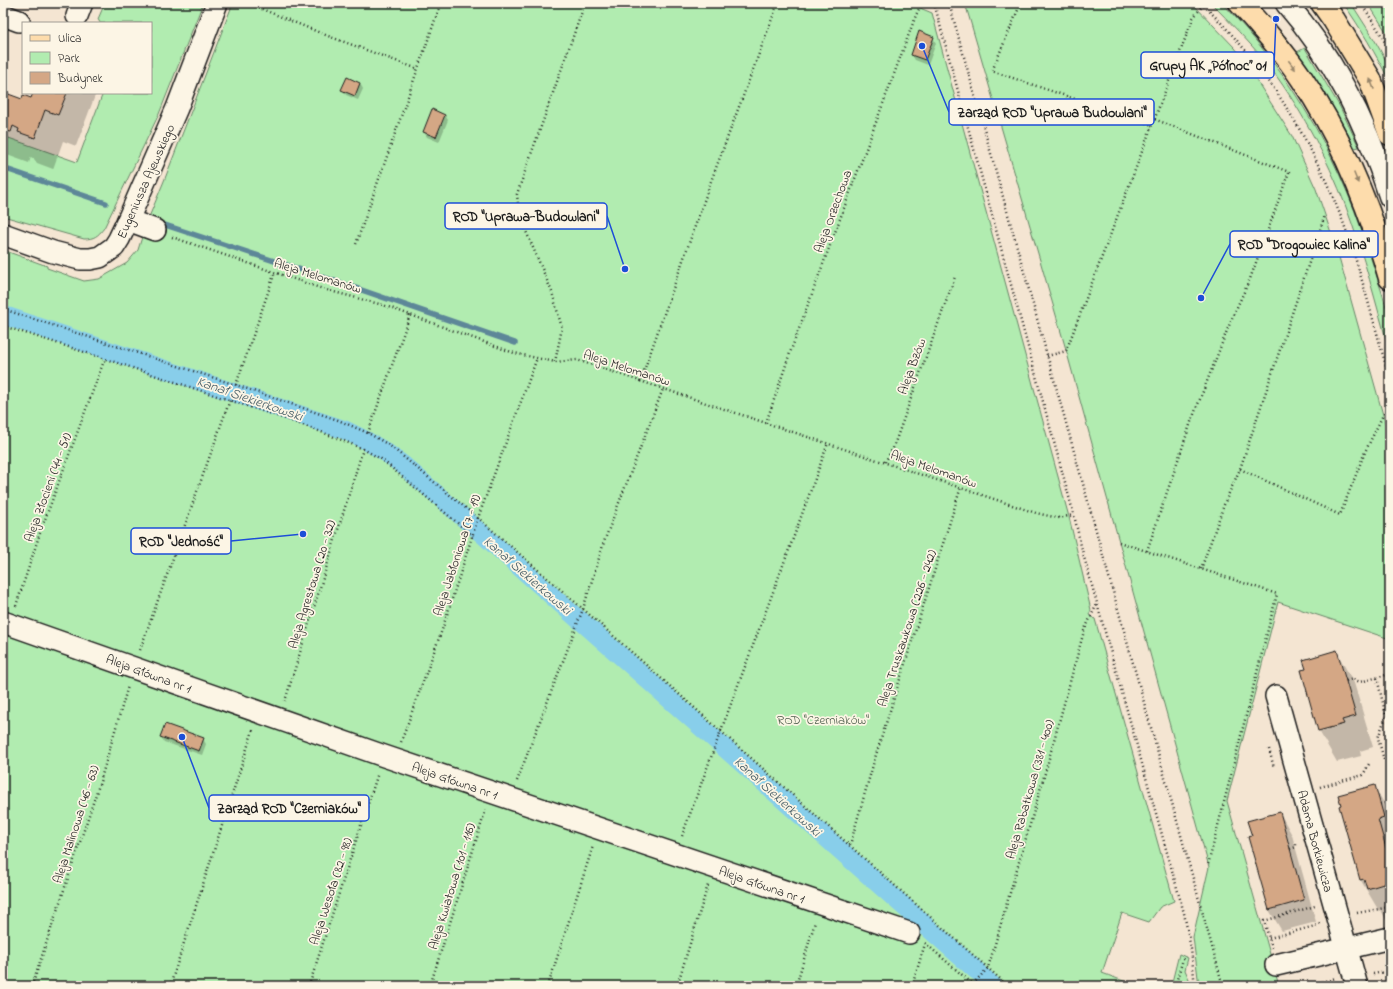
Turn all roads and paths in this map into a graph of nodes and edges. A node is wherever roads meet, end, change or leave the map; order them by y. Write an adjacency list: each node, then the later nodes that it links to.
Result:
1 (217, 3): 22 (street, Eugeniusza Ajewskiego)
2 (247, 3): 16 (path)
3 (441, 3): 16 (path)
4 (585, 3): 35 (path)
5 (778, 3): 37 (path)
6 (922, 3): 42 (path, Aleja Orzechowa)
7 (934, 3): 49 (path)
8 (949, 3): 32 (path)
9 (1021, 3): 18 (path)
10 (1240, 3): 28 (main road, one-way to 28)
11 (1286, 3): 20 (street)
12 (1322, 3): 19 (main road, one-way to 12)
13 (1360, 3): 15 (path)
14 (1202, 4): 17 (path); 36 (path)
15 (1390, 52)
16 (418, 69): 25 (path)
17 (1154, 120): 18 (path); 53 (path)
18 (1152, 125): 32 (path)
19 (1390, 134)
20 (1390, 198)
21 (1325, 215): 47 (path)
22 (128, 220): 23 (street); 24 (street, Eugeniusza Ajewskiego)
23 (155, 230): 26 (path, Aleja Melomanów)
24 (3, 234)
25 (356, 244)
26 (275, 272): 30 (path, Aleja Melomanów); 38 (path)
27 (955, 277): 46 (path, Aleja Bzów)
28 (1390, 278)
29 (3, 309): 38 (path)
30 (410, 315): 34 (path, Aleja Melomanów); 43 (path)
31 (3, 326): 33 (path)
32 (1047, 356): 111 (path)
33 (105, 358): 40 (path); 57 (path, Aleja Złocieni (44 - 51))
34 (537, 358): 35 (path, Aleja Melomanów); 50 (path, Aleja Jabłoniowa (7 - 19))
35 (556, 362): 37 (path, Aleja Melomanów)
36 (1390, 380)
37 (640, 382): 39 (path, Aleja Melomanów)
38 (236, 385): 43 (path)
39 (663, 389): 42 (path, Aleja Melomanów); 56 (path)
40 (230, 400): 45 (path); 58 (path, Aleja Malinowa (46 - 63))
41 (1390, 408): 47 (path)
42 (766, 423): 44 (path, Aleja Melomanów)
43 (368, 433): 50 (path)
44 (828, 443): 46 (path, Aleja Melomanów); 65 (path)
45 (363, 449): 51 (path); 64 (path, Aleja Agrestowa (20 - 32))
46 (885, 462): 48 (path, Aleja Melomanów)
47 (1240, 469): 54 (path)
48 (961, 487): 49 (path, Aleja Melomanów); 79 (path, Aleja Truskawkowa (226 - 242))
49 (1074, 515): 55 (path)
50 (478, 518): 51 (path, Aleja Jabłoniowa (7 - 19)); 56 (path)
51 (472, 536): 67 (path, Aleja Jabłoniowa (7 - 19))
52 (1119, 542): 53 (path)
53 (1147, 551): 54 (path)
54 (1201, 569): 83 (path)
55 (1097, 604): 96 (path, Aleja Rabatkowa (381 - 400)); 110 (path)
56 (583, 609): 65 (path); 73 (path)
57 (6, 623): 58 (street, Aleja Główna nr 1)
58 (134, 668): 63 (street, Aleja Główna nr 1); 100 (path, Aleja Malinowa (46 - 63))
59 (1390, 674): 60 (path)
60 (1377, 678): 61 (path); 68 (path)
61 (1346, 681)
62 (1276, 696): 93 (street, Adama Borkiewicza)
63 (259, 712): 64 (street, Aleja Główna nr 1); 101 (path)
64 (280, 719): 67 (street, Aleja Główna nr 1)
65 (720, 730): 79 (path); 82 (path)
66 (1269, 750): 70 (path)
67 (389, 758): 72 (street, Aleja Główna nr 1); 102 (path, Aleja Wesoła (82 - 98))
68 (1384, 760)
69 (1369, 764): 71 (path)
70 (1274, 769)
71 (1321, 787)
72 (491, 792): 73 (street, Aleja Główna nr 1); 103 (path, Aleja Kwiatowa (101 - 116))
73 (511, 798): 76 (street, Aleja Główna nr 1)
74 (1390, 802): 75 (path)
75 (1380, 804)
76 (599, 828): 82 (street, Aleja Główna nr 1); 104 (path)
77 (1294, 840): 81 (path)
78 (1390, 843): 80 (path)
79 (850, 845): 96 (path)
80 (1385, 845)
81 (1290, 849)
82 (675, 854): 84 (street, Aleja Główna nr 1)
83 (1208, 865)
84 (714, 867): 85 (street, Aleja Główna nr 1); 105 (path)
85 (821, 904): 90 (street, Aleja Główna nr 1); 106 (path)
86 (1321, 904): 91 (path)
87 (1390, 908): 88 (path)
88 (1355, 913)
89 (1325, 919): 91 (path)
90 (917, 938): 99 (path); 107 (path)
91 (1269, 938): 95 (path)
92 (1390, 938): 93 (street)
93 (1346, 948): 95 (street); 98 (street, Adama Borkiewicza)
94 (1184, 956): 109 (path)
95 (1276, 965)
96 (988, 968): 99 (path); 108 (path)
97 (1390, 971): 98 (path)
98 (1354, 981): 112 (path)
99 (974, 985)
100 (32, 986)
101 (170, 986)
102 (309, 986)
103 (430, 986)
104 (548, 986)
105 (677, 986)
106 (796, 986)
107 (912, 986)
108 (1008, 986)
109 (1175, 986)
110 (1195, 986)
111 (1223, 986)
112 (1306, 986)

